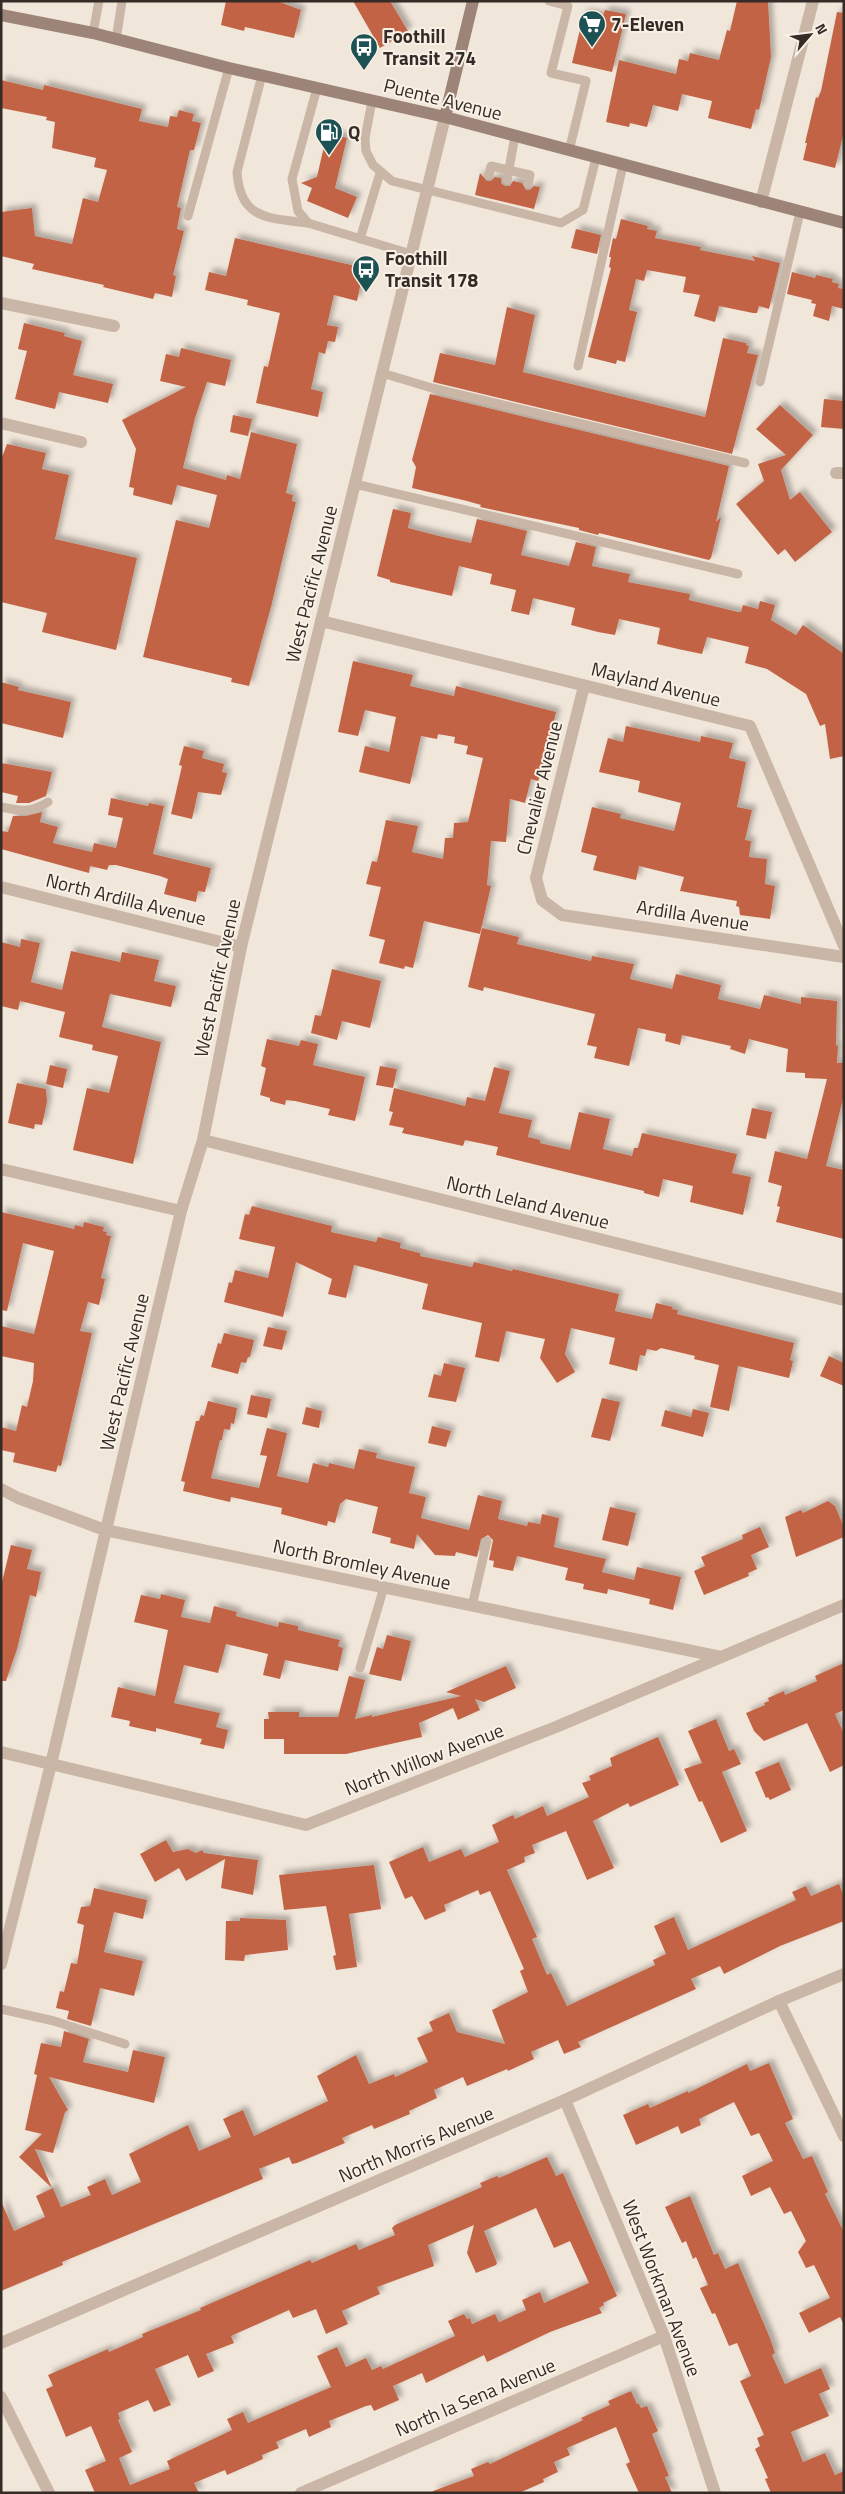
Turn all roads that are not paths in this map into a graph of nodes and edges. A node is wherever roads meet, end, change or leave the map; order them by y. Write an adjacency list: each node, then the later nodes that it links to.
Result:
1 (100, 1): 7 (lane)
2 (122, 1): 8 (lane)
3 (473, 1): 13 (main road, West Pacific Avenue)
4 (549, 1): 15 (lane)
5 (813, 1): 21 (street)
6 (1, 14): 7 (main road, Puente Avenue)
7 (93, 33): 8 (main road, Puente Avenue)
8 (116, 40): 9 (main road, Puente Avenue)
9 (229, 68): 10 (main road, Puente Avenue); 23 (lane)
10 (262, 75): 11 (main road, Puente Avenue); 24 (lane)
11 (317, 88): 12 (main road, Puente Avenue); 24 (lane)
12 (372, 101): 13 (main road, Puente Avenue); 18 (lane)
13 (444, 118): 14 (main road, Puente Avenue); 20 (street, West Pacific Avenue)
14 (515, 136): 15 (main road, Puente Avenue); 19 (lane)
15 (569, 151): 16 (main road, Puente Avenue)
16 (596, 158): 17 (main road, Puente Avenue); 20 (lane)
17 (623, 165): 21 (main road, Puente Avenue); 30 (lane)
18 (380, 173): 20 (lane); 26 (lane)
19 (528, 184)
20 (427, 189): 27 (street, West Pacific Avenue)
21 (761, 202): 22 (main road, Puente Avenue)
22 (800, 212): 25 (main road, Puente Avenue); 32 (lane)
23 (188, 216)
24 (308, 223): 26 (lane)
25 (844, 223)
26 (360, 239): 27 (lane)
27 (411, 254): 31 (street, West Pacific Avenue)
28 (1, 303): 29 (street)
29 (114, 326)
30 (578, 366)
31 (382, 373): 35 (lane); 36 (street, West Pacific Avenue)
32 (760, 382)
33 (1, 423): 34 (street)
34 (81, 442)
35 (745, 463)
36 (355, 484): 37 (lane); 38 (street, West Pacific Avenue)
37 (738, 574)
38 (321, 621): 39 (street, Mayland Avenue); 45 (street, West Pacific Avenue)
39 (584, 686): 43 (street, Chevalier Avenue); 44 (street, Mayland Avenue)
40 (48, 802): 41 (lane)
41 (1, 807)
42 (1, 887): 45 (street, North Ardilla Avenue)
43 (542, 900): 46 (street, Ardilla Avenue)
44 (844, 946)
45 (241, 947): 47 (street, West Pacific Avenue)
46 (844, 957)
47 (203, 1140): 49 (street, West Pacific Avenue); 50 (street, North Leland Avenue)
48 (1, 1169): 49 (street)
49 (182, 1211): 52 (street, West Pacific Avenue)
50 (844, 1300)
51 (1, 1489): 52 (street, North Bromley Avenue)
52 (105, 1530): 54 (street, North Bromley Avenue); 60 (street, West Pacific Avenue)
53 (487, 1541): 56 (lane)
54 (384, 1587): 56 (street, North Bromley Avenue); 58 (lane)
55 (844, 1605): 57 (street, North Willow Avenue)
56 (472, 1606): 57 (street, North Bromley Avenue)
57 (721, 1657): 60 (street, North Willow Avenue)
58 (360, 1668)
59 (1, 1752): 60 (street, North Willow Avenue)
60 (51, 1764): 61 (street, West Pacific Avenue)
61 (1, 1964)
62 (844, 1974): 63 (street, North Morris Avenue)
63 (779, 2001): 66 (street, North Morris Avenue); 67 (street)
64 (1, 2009): 65 (lane)
65 (125, 2044)
66 (566, 2100): 68 (street, West Workman Avenue); 69 (street, North Morris Avenue)
67 (844, 2136)
68 (664, 2336): 72 (street, North la Sena Avenue); 73 (street, West Workman Avenue)
69 (1, 2343)
70 (1, 2397): 71 (street)
71 (49, 2493)
72 (301, 2493)
73 (715, 2493)

